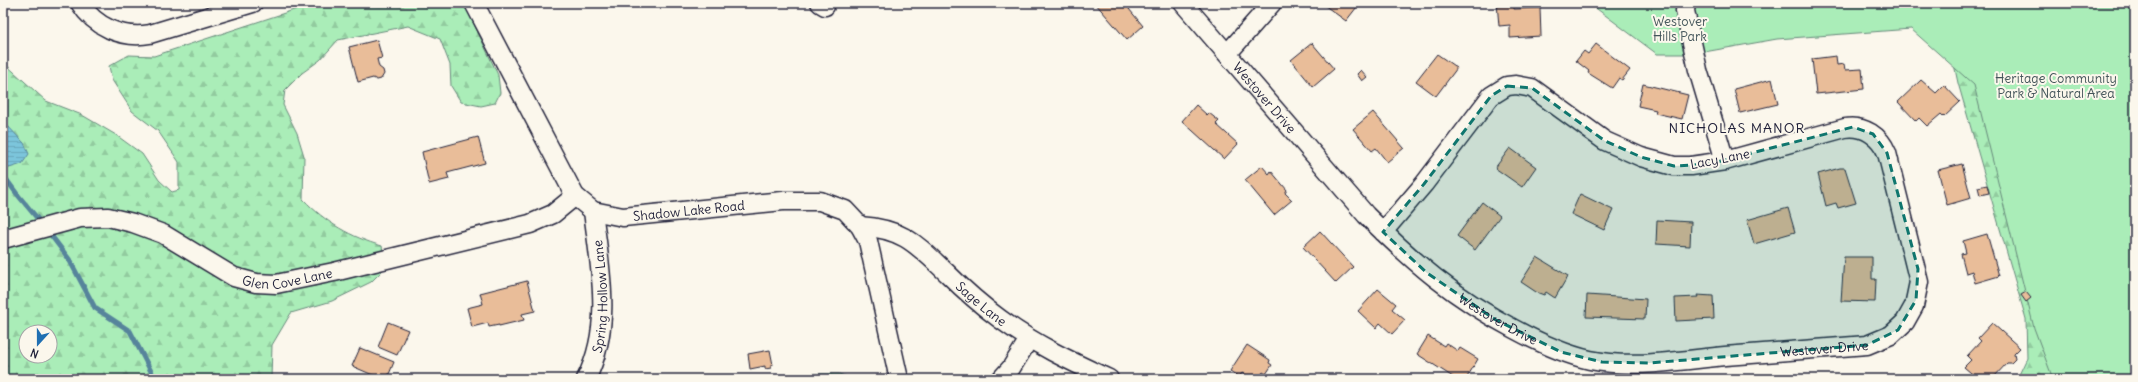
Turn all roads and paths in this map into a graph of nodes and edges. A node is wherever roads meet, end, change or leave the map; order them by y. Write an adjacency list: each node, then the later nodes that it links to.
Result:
1 (80, 3): 2 (street)
2 (253, 3)
3 (474, 3): 11 (street)
4 (820, 3): 5 (street)
5 (826, 3)
6 (1183, 3): 9 (street, Westover Drive)
7 (1272, 3): 9 (street)
8 (1686, 3): 10 (street)
9 (1228, 54): 14 (street, Westover Drive)
10 (1725, 161): 14 (street, Lacy Lane); 16 (street, Lacy Lane)
11 (575, 196): 12 (street); 15 (street, Glen Cove Lane)
12 (593, 212): 13 (street, Shadow Lake Road); 19 (street, Spring Hollow Lane)
13 (860, 226): 17 (street, Sage Lane); 20 (street, Shadow Lake Road)
14 (1383, 232): 18 (street, Westover Drive)
15 (3, 238)
16 (1916, 300): 18 (street, Westover Drive)
17 (1029, 339): 21 (street); 22 (street, Sage Lane)
18 (1649, 371)
19 (586, 379)
20 (899, 379)
21 (1001, 379)
22 (1109, 379)

